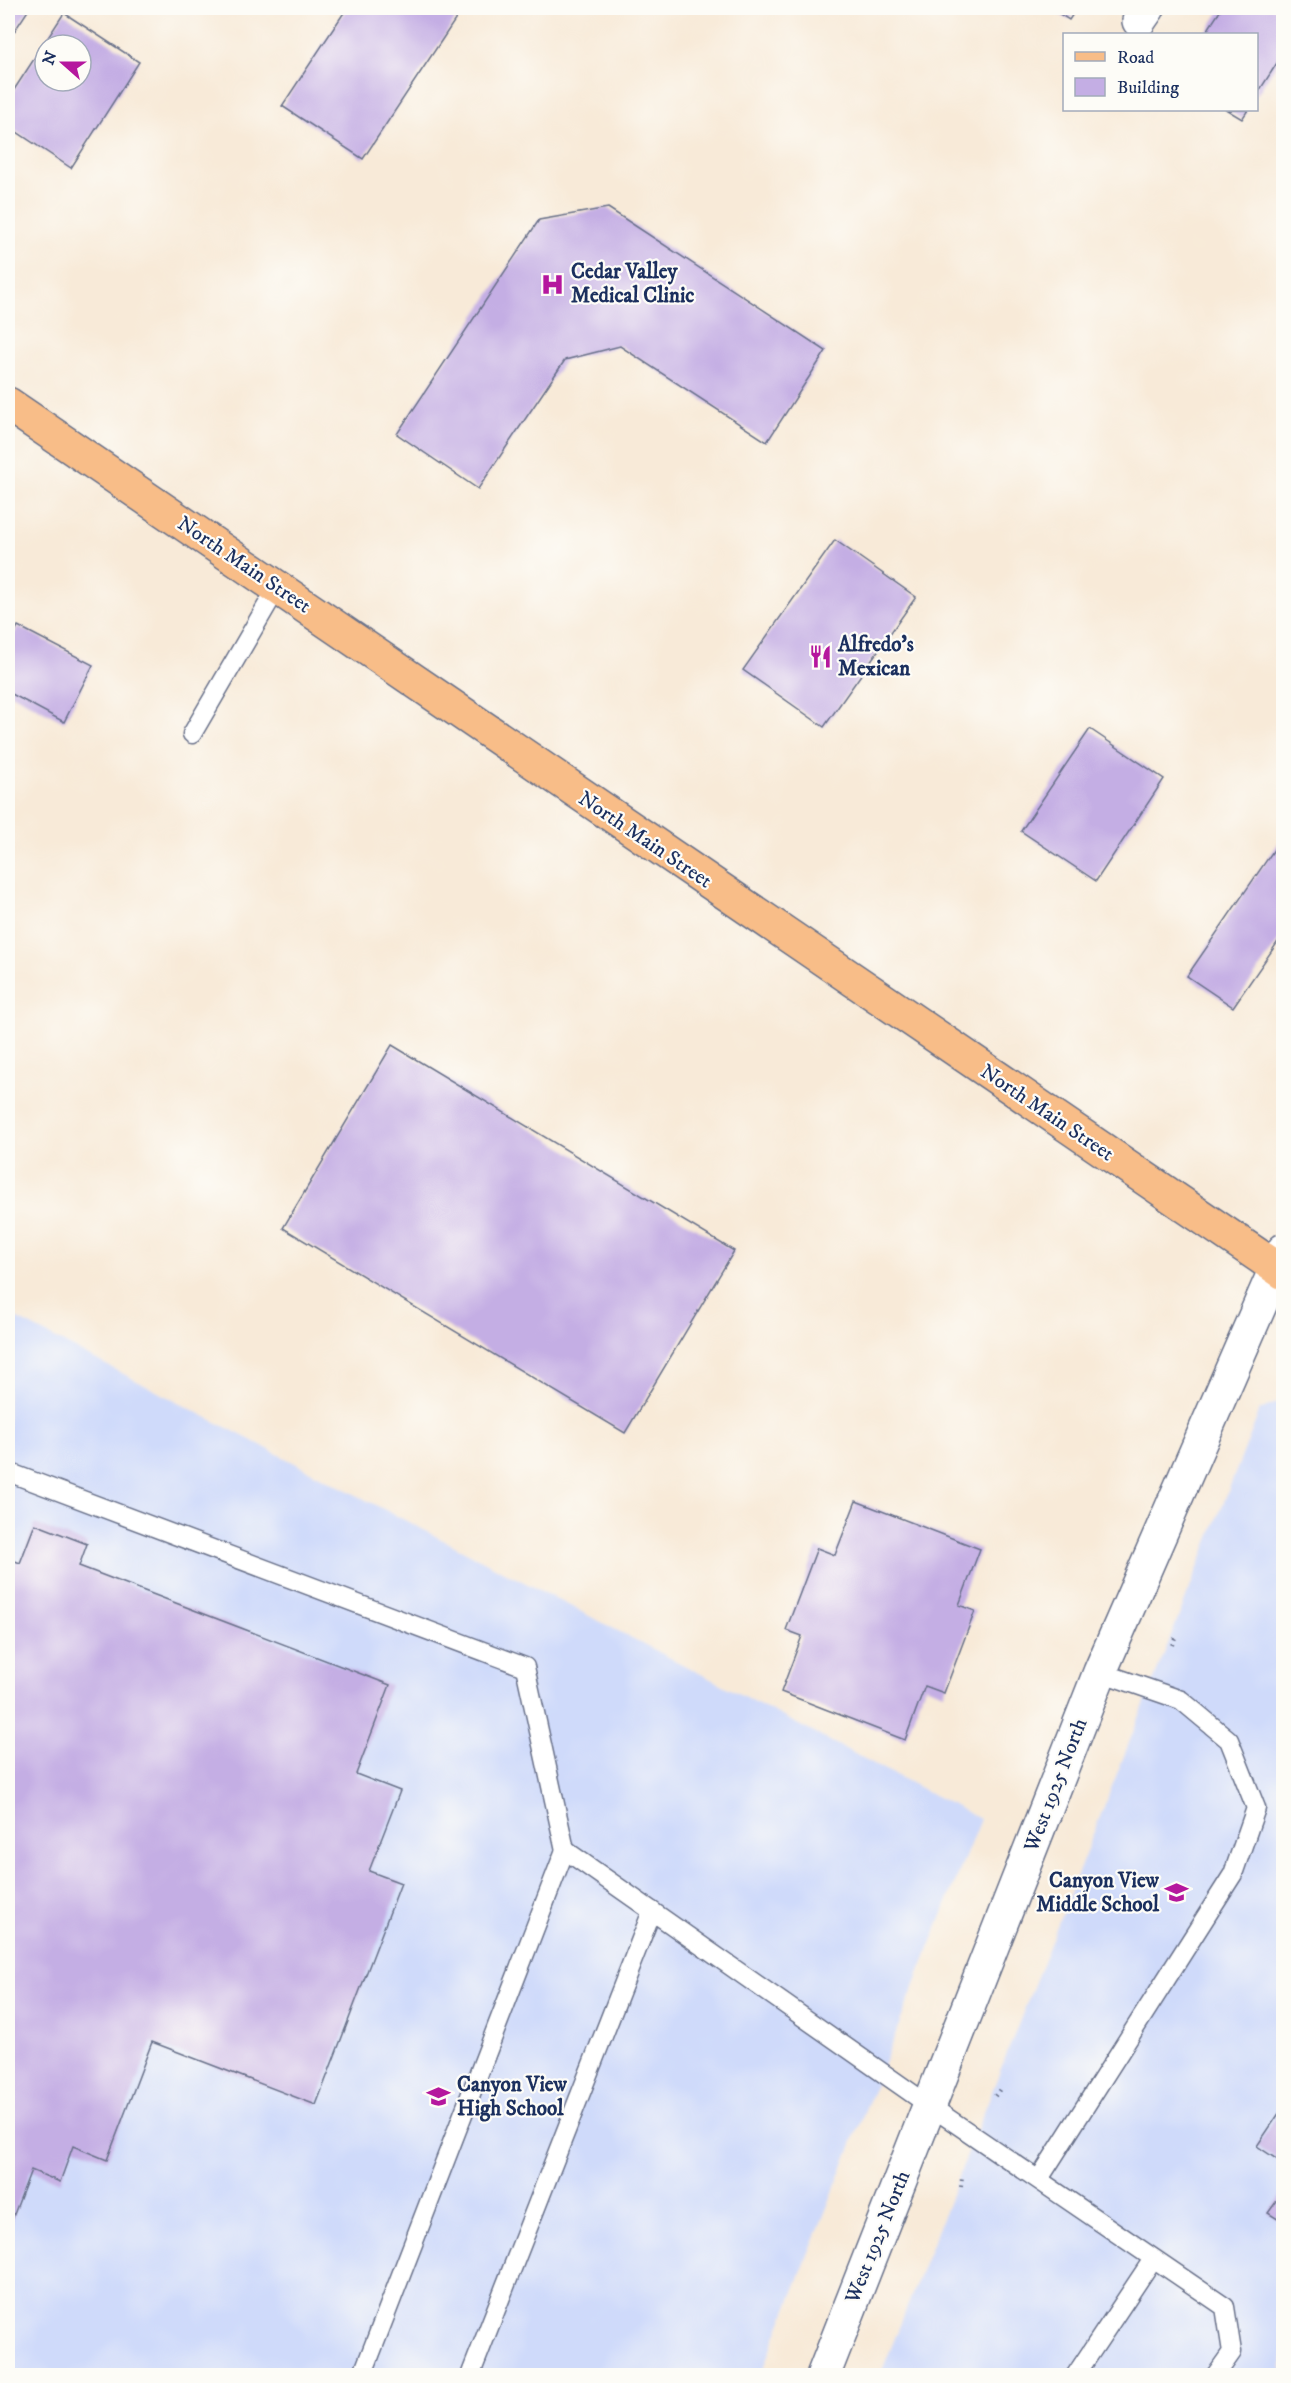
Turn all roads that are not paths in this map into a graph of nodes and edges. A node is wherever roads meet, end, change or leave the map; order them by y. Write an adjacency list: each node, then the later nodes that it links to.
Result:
1 (8, 404): 2 (main road, North Main Street)
2 (277, 588): 3 (lane); 4 (main road, North Main Street)
3 (192, 735)
4 (1281, 1264): 6 (street, West 1925 North)
5 (8, 1472): 7 (lane)
6 (1100, 1672): 9 (street, West 1925 North); 10 (lane)
7 (565, 1850): 8 (lane); 12 (lane)
8 (652, 1911): 9 (lane); 13 (lane)
9 (930, 2106): 10 (lane); 14 (street, West 1925 North)
10 (1039, 2179): 11 (lane)
11 (1153, 2259): 15 (lane); 16 (lane)
12 (362, 2376)
13 (470, 2376)
14 (823, 2376)
15 (1075, 2376)
16 (1215, 2376)

